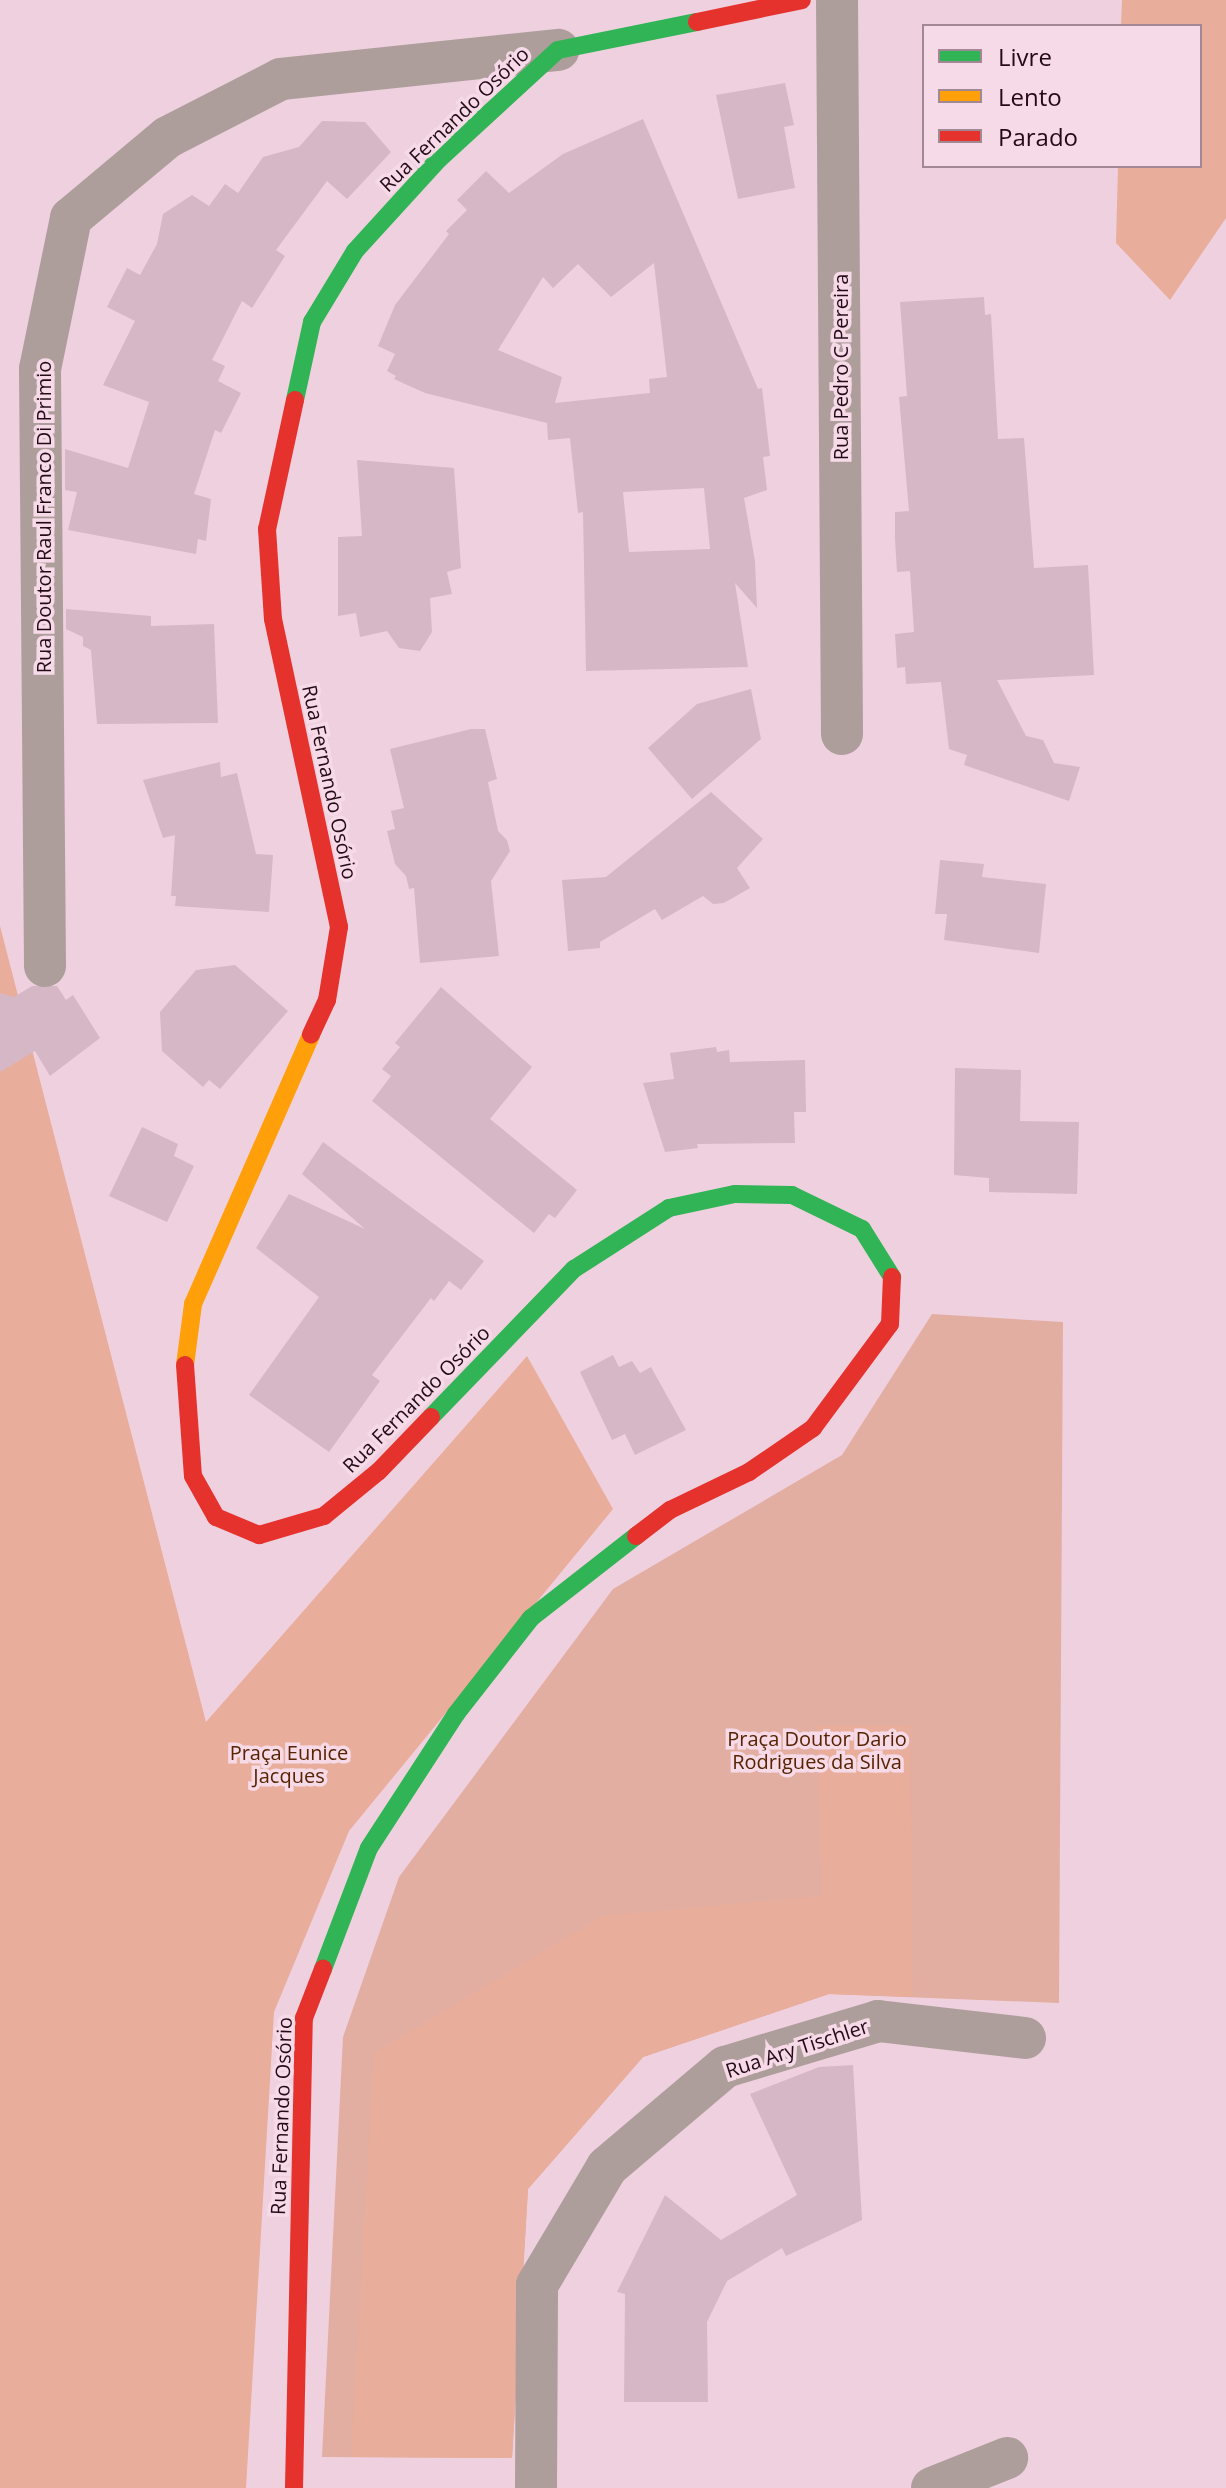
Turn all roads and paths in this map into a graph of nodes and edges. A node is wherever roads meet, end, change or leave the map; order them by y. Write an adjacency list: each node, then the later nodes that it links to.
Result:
1 (802, 0): 3 (street, Rua Fernando Osório)
2 (837, 0): 4 (street, Rua Pedro C Pereira)
3 (558, 50): 5 (street, Rua Doutor Raul Franco Di Primio); 8 (street, Rua Fernando Osório)
4 (842, 734)
5 (45, 966)
6 (1025, 2038): 9 (street, Rua Ary Tischler)
7 (1007, 2458): 10 (street)
8 (294, 2488)
9 (536, 2488)
10 (932, 2488)

